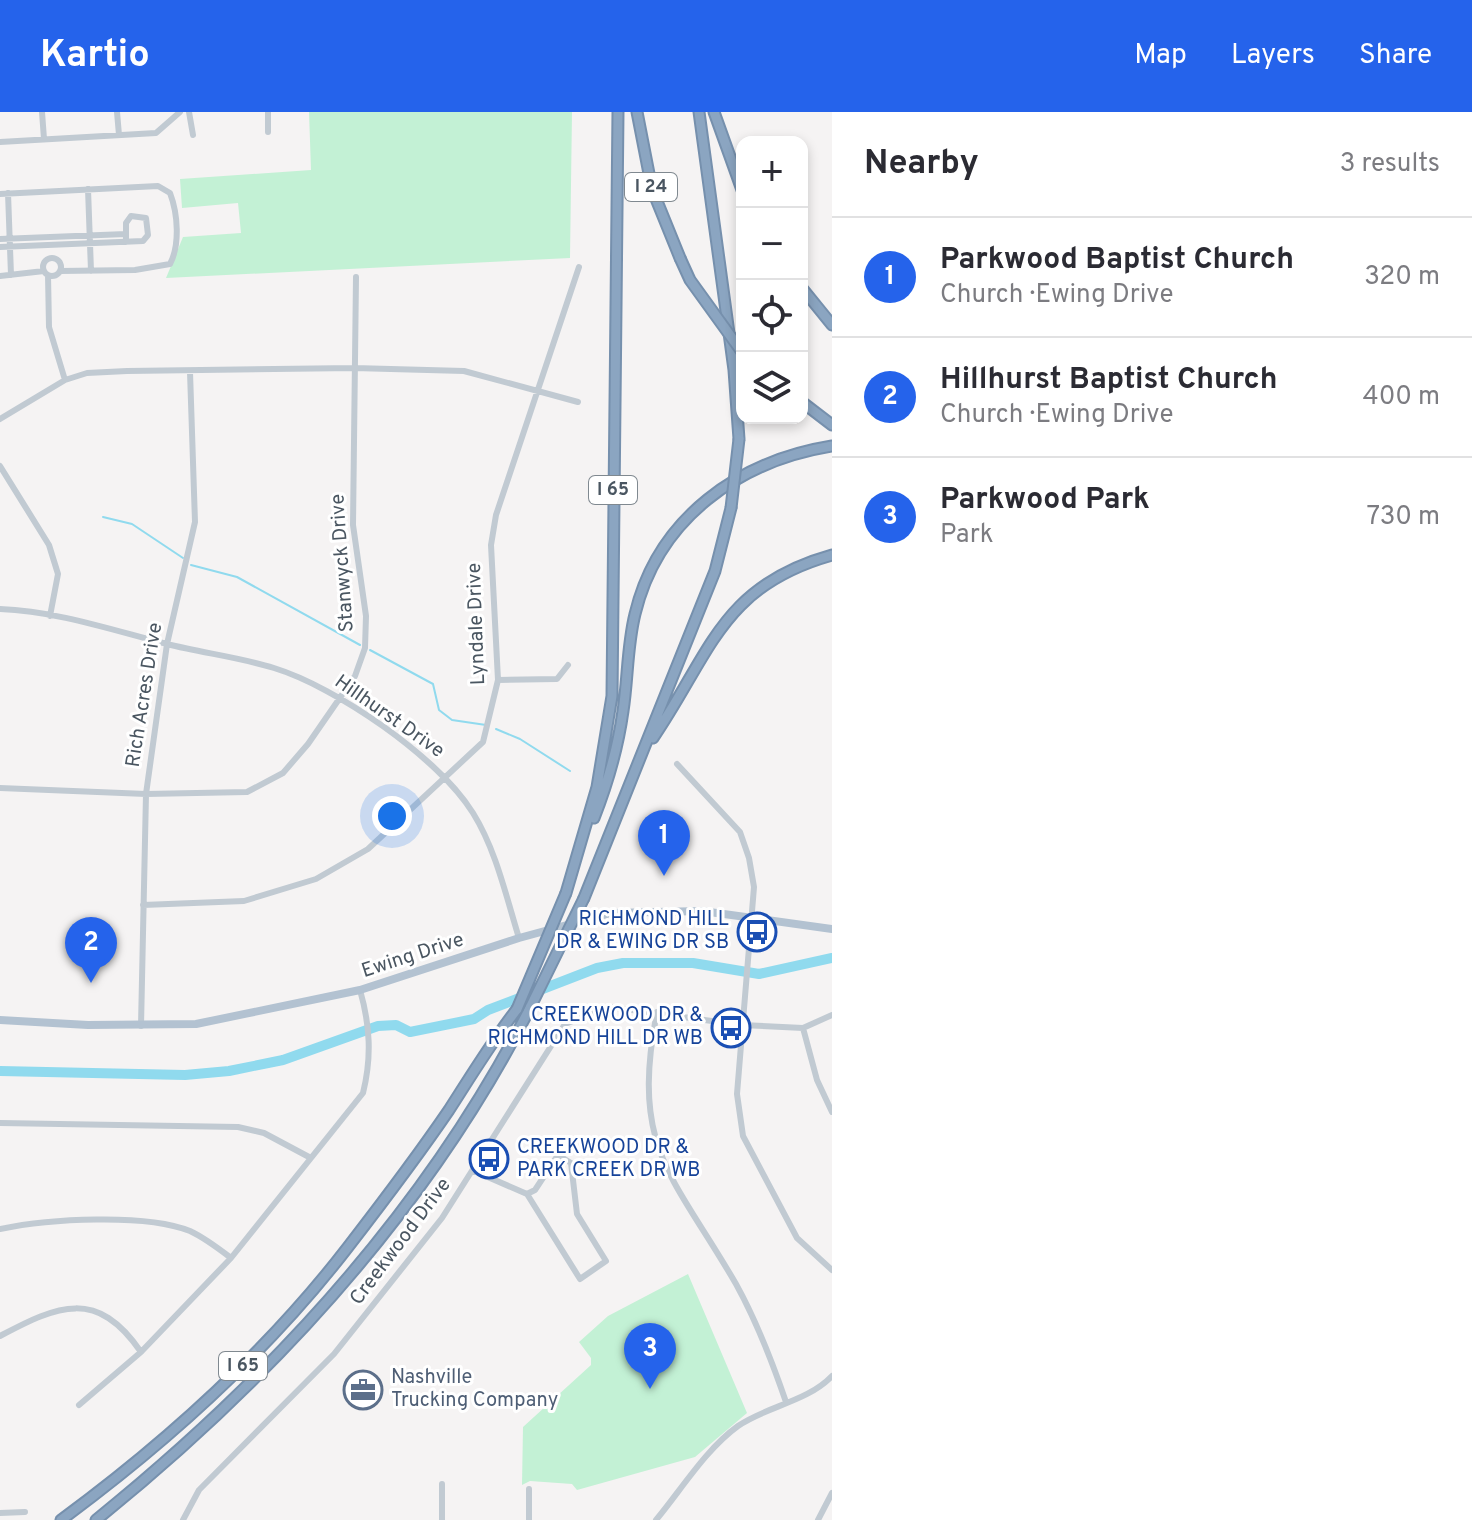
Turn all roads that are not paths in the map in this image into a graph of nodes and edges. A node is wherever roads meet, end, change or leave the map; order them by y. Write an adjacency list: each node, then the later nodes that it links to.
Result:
1 (42, 112): 13 (street)
2 (117, 112): 11 (street)
3 (180, 112): 11 (street)
4 (189, 112): 12 (street)
5 (268, 112): 10 (street)
6 (618, 112): 57 (highway, I 65)
7 (637, 112): 34 (highway, I 24, bridge)
8 (699, 112): 52 (highway, I 65, bridge)
9 (714, 112): 15 (highway)
10 (268, 132)
11 (119, 135): 13 (street)
12 (193, 135)
13 (44, 139): 14 (street)
14 (0, 142)
15 (736, 173)
16 (88, 189): 17 (street); 18 (street); 27 (street)
17 (4, 193): 21 (street)
18 (90, 235): 19 (street); 21 (street); 22 (street)
19 (126, 238): 19 (street); 22 (street)
20 (0, 239): 21 (street)
21 (9, 239): 24 (street)
22 (90, 244): 24 (street); 27 (street)
23 (0, 247): 24 (street)
24 (10, 247): 29 (street)
25 (579, 267): 38 (street, Lyndale Drive)
26 (60, 271): 27 (street); 28 (street); 28 (street)
27 (91, 271)
28 (46, 273): 29 (street); 37 (street)
29 (11, 275): 30 (street)
30 (0, 276)
31 (356, 277): 35 (street, Stanwyck Drive)
32 (808, 295): 33 (highway)
33 (832, 325)
34 (736, 344)
35 (354, 368): 36 (street); 38 (street); 51 (street, Stanwyck Drive)
36 (190, 372): 37 (street); 48 (street, Rich Acres Drive)
37 (65, 380): 41 (street)
38 (535, 389): 39 (street); 50 (street, Lyndale Drive)
39 (578, 402)
40 (808, 407): 42 (highway)
41 (0, 419)
42 (832, 425)
43 (832, 446): 57 (highway)
44 (0, 466): 47 (street)
45 (832, 555): 52 (highway)
46 (0, 609): 47 (street, Hillhurst Drive)
47 (50, 616): 48 (street, Hillhurst Drive)
48 (167, 644): 51 (street, Hillhurst Drive); 56 (street, Rich Acres Drive)
49 (568, 665): 50 (street)
50 (498, 680): 54 (street, Lyndale Drive)
51 (339, 698): 54 (street, Hillhurst Drive); 56 (street, Stanwyck Drive)
52 (645, 751): 88 (highway, I 65, bridge)
53 (677, 764): 59 (street)
54 (445, 777): 58 (street, Lyndale Drive); 61 (street, Hillhurst Drive)
55 (0, 788): 56 (street, Stanwyck Drive)
56 (146, 794): 58 (street, Rich Acres Drive)
57 (575, 864): 87 (highway, I 65, bridge)
58 (143, 905): 67 (street, Rich Acres Drive)
59 (749, 917): 60 (main road, Ewing Drive); 61 (main road, Ewing Drive); 66 (street)
60 (832, 929)
61 (519, 938): 62 (main road, Ewing Drive)
62 (360, 990): 67 (main road, Ewing Drive); 71 (street)
63 (657, 1012): 66 (street, Creekwood Drive); 72 (street, Creekwood Drive); 80 (street)
64 (832, 1015): 68 (street, Creekwood Drive)
65 (0, 1020): 67 (main road, Ewing Drive)
66 (741, 1025): 68 (street, Creekwood Drive); 76 (street)
67 (141, 1026)
68 (803, 1028): 69 (street)
69 (832, 1112)
70 (0, 1123): 71 (street)
71 (309, 1157): 75 (street)
72 (474, 1171): 73 (street); 89 (street, Creekwood Drive)
73 (527, 1194): 73 (street)
74 (0, 1229): 75 (street)
75 (231, 1258): 78 (street)
76 (832, 1270)
77 (0, 1336): 78 (street)
78 (141, 1352): 81 (street)
79 (832, 1376): 80 (street)
80 (786, 1402): 92 (street)
81 (79, 1405)
82 (442, 1484): 90 (street)
83 (529, 1489): 91 (street)
84 (832, 1493): 93 (street)
85 (25, 1512): 86 (street)
86 (0, 1513)
87 (61, 1520)
88 (96, 1520)
89 (183, 1520)
90 (442, 1520)
91 (529, 1520)
92 (656, 1520)
93 (818, 1520)

